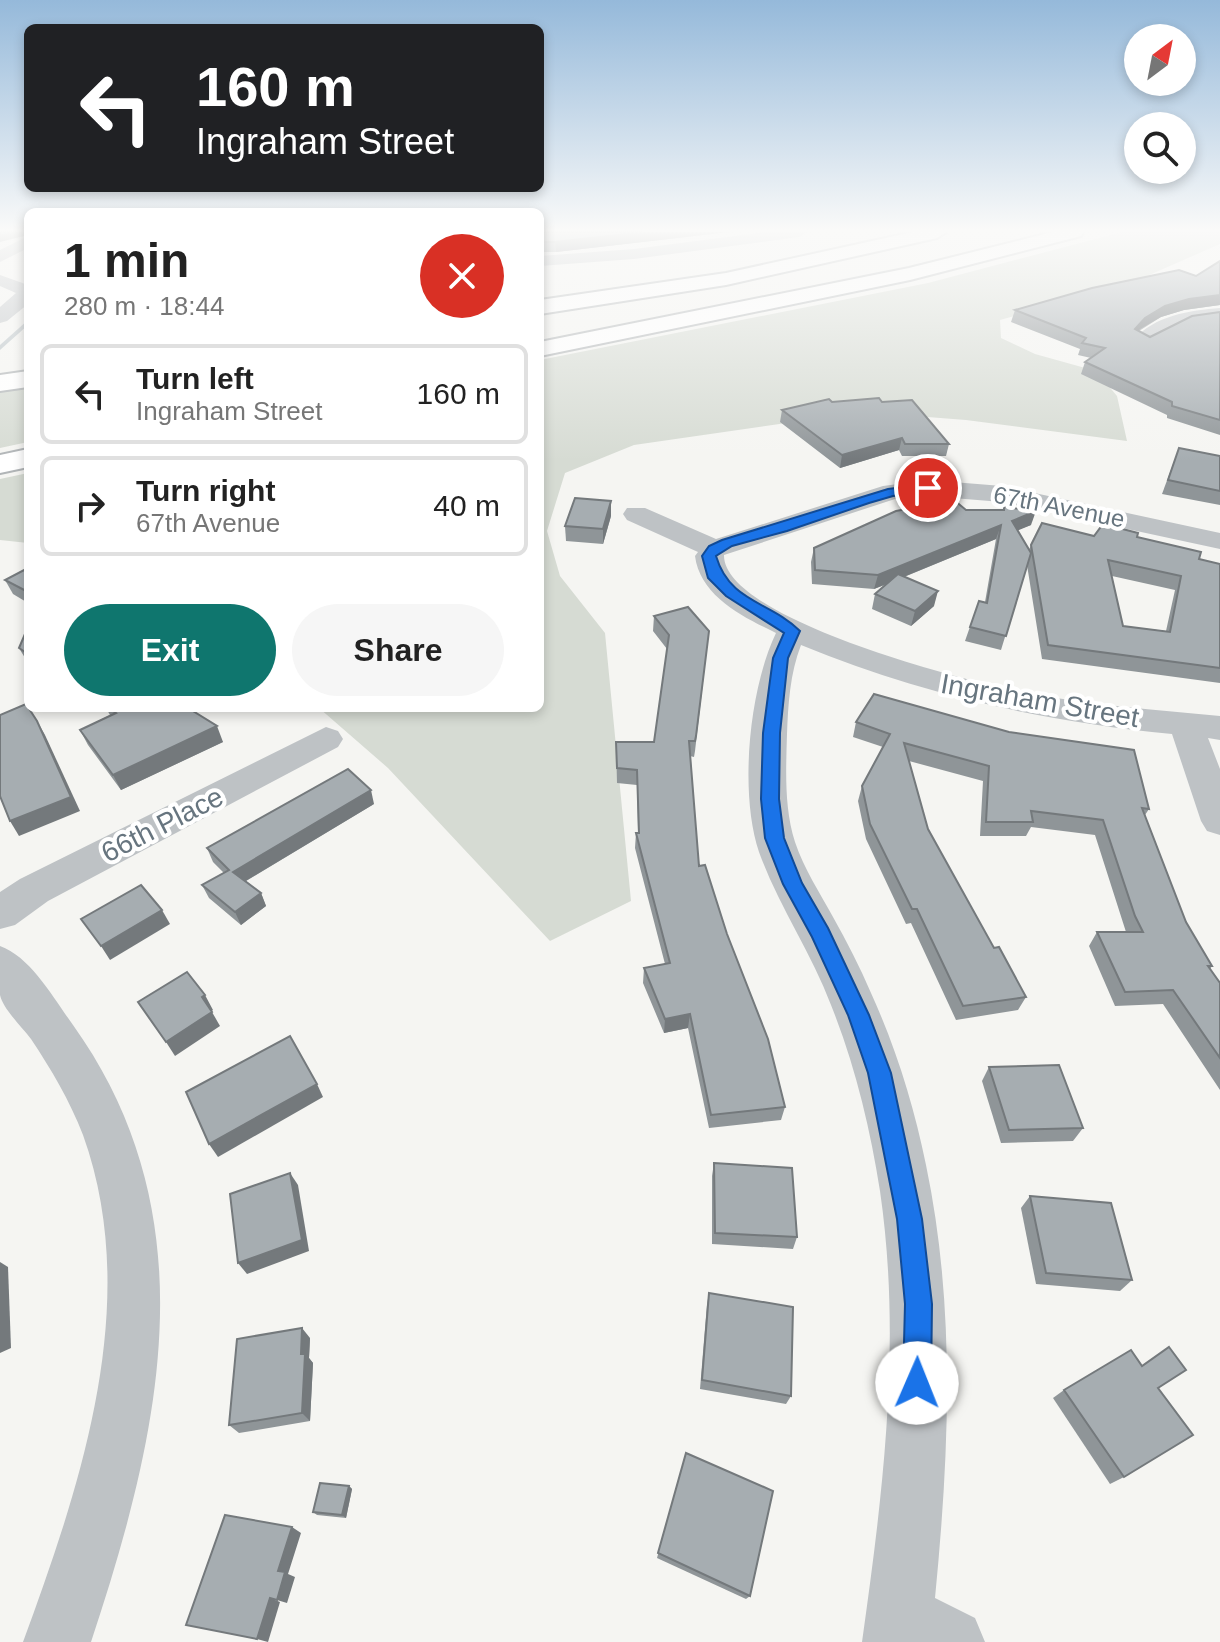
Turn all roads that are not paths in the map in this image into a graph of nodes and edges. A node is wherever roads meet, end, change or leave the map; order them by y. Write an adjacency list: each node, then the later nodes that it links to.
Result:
1 (739, 309): 4 (highway)
2 (1220, 314): 3 (street)
3 (1144, 340)
4 (544, 348)
5 (24, 380): 6 (highway)
6 (0, 383)
7 (24, 459): 8 (highway)
8 (0, 464)
9 (636, 514): 11 (street)
10 (1220, 541): 11 (street, 67th Avenue)
11 (714, 549): 12 (street, Ingraham Street)
12 (792, 631): 13 (street, Ingraham Street); 18 (street)
13 (1203, 726): 15 (street)
14 (326, 739): 16 (street, 66th Place)
15 (1220, 821)
16 (0, 913)
17 (0, 964): 19 (street)
18 (915, 1633)
19 (57, 1642)

